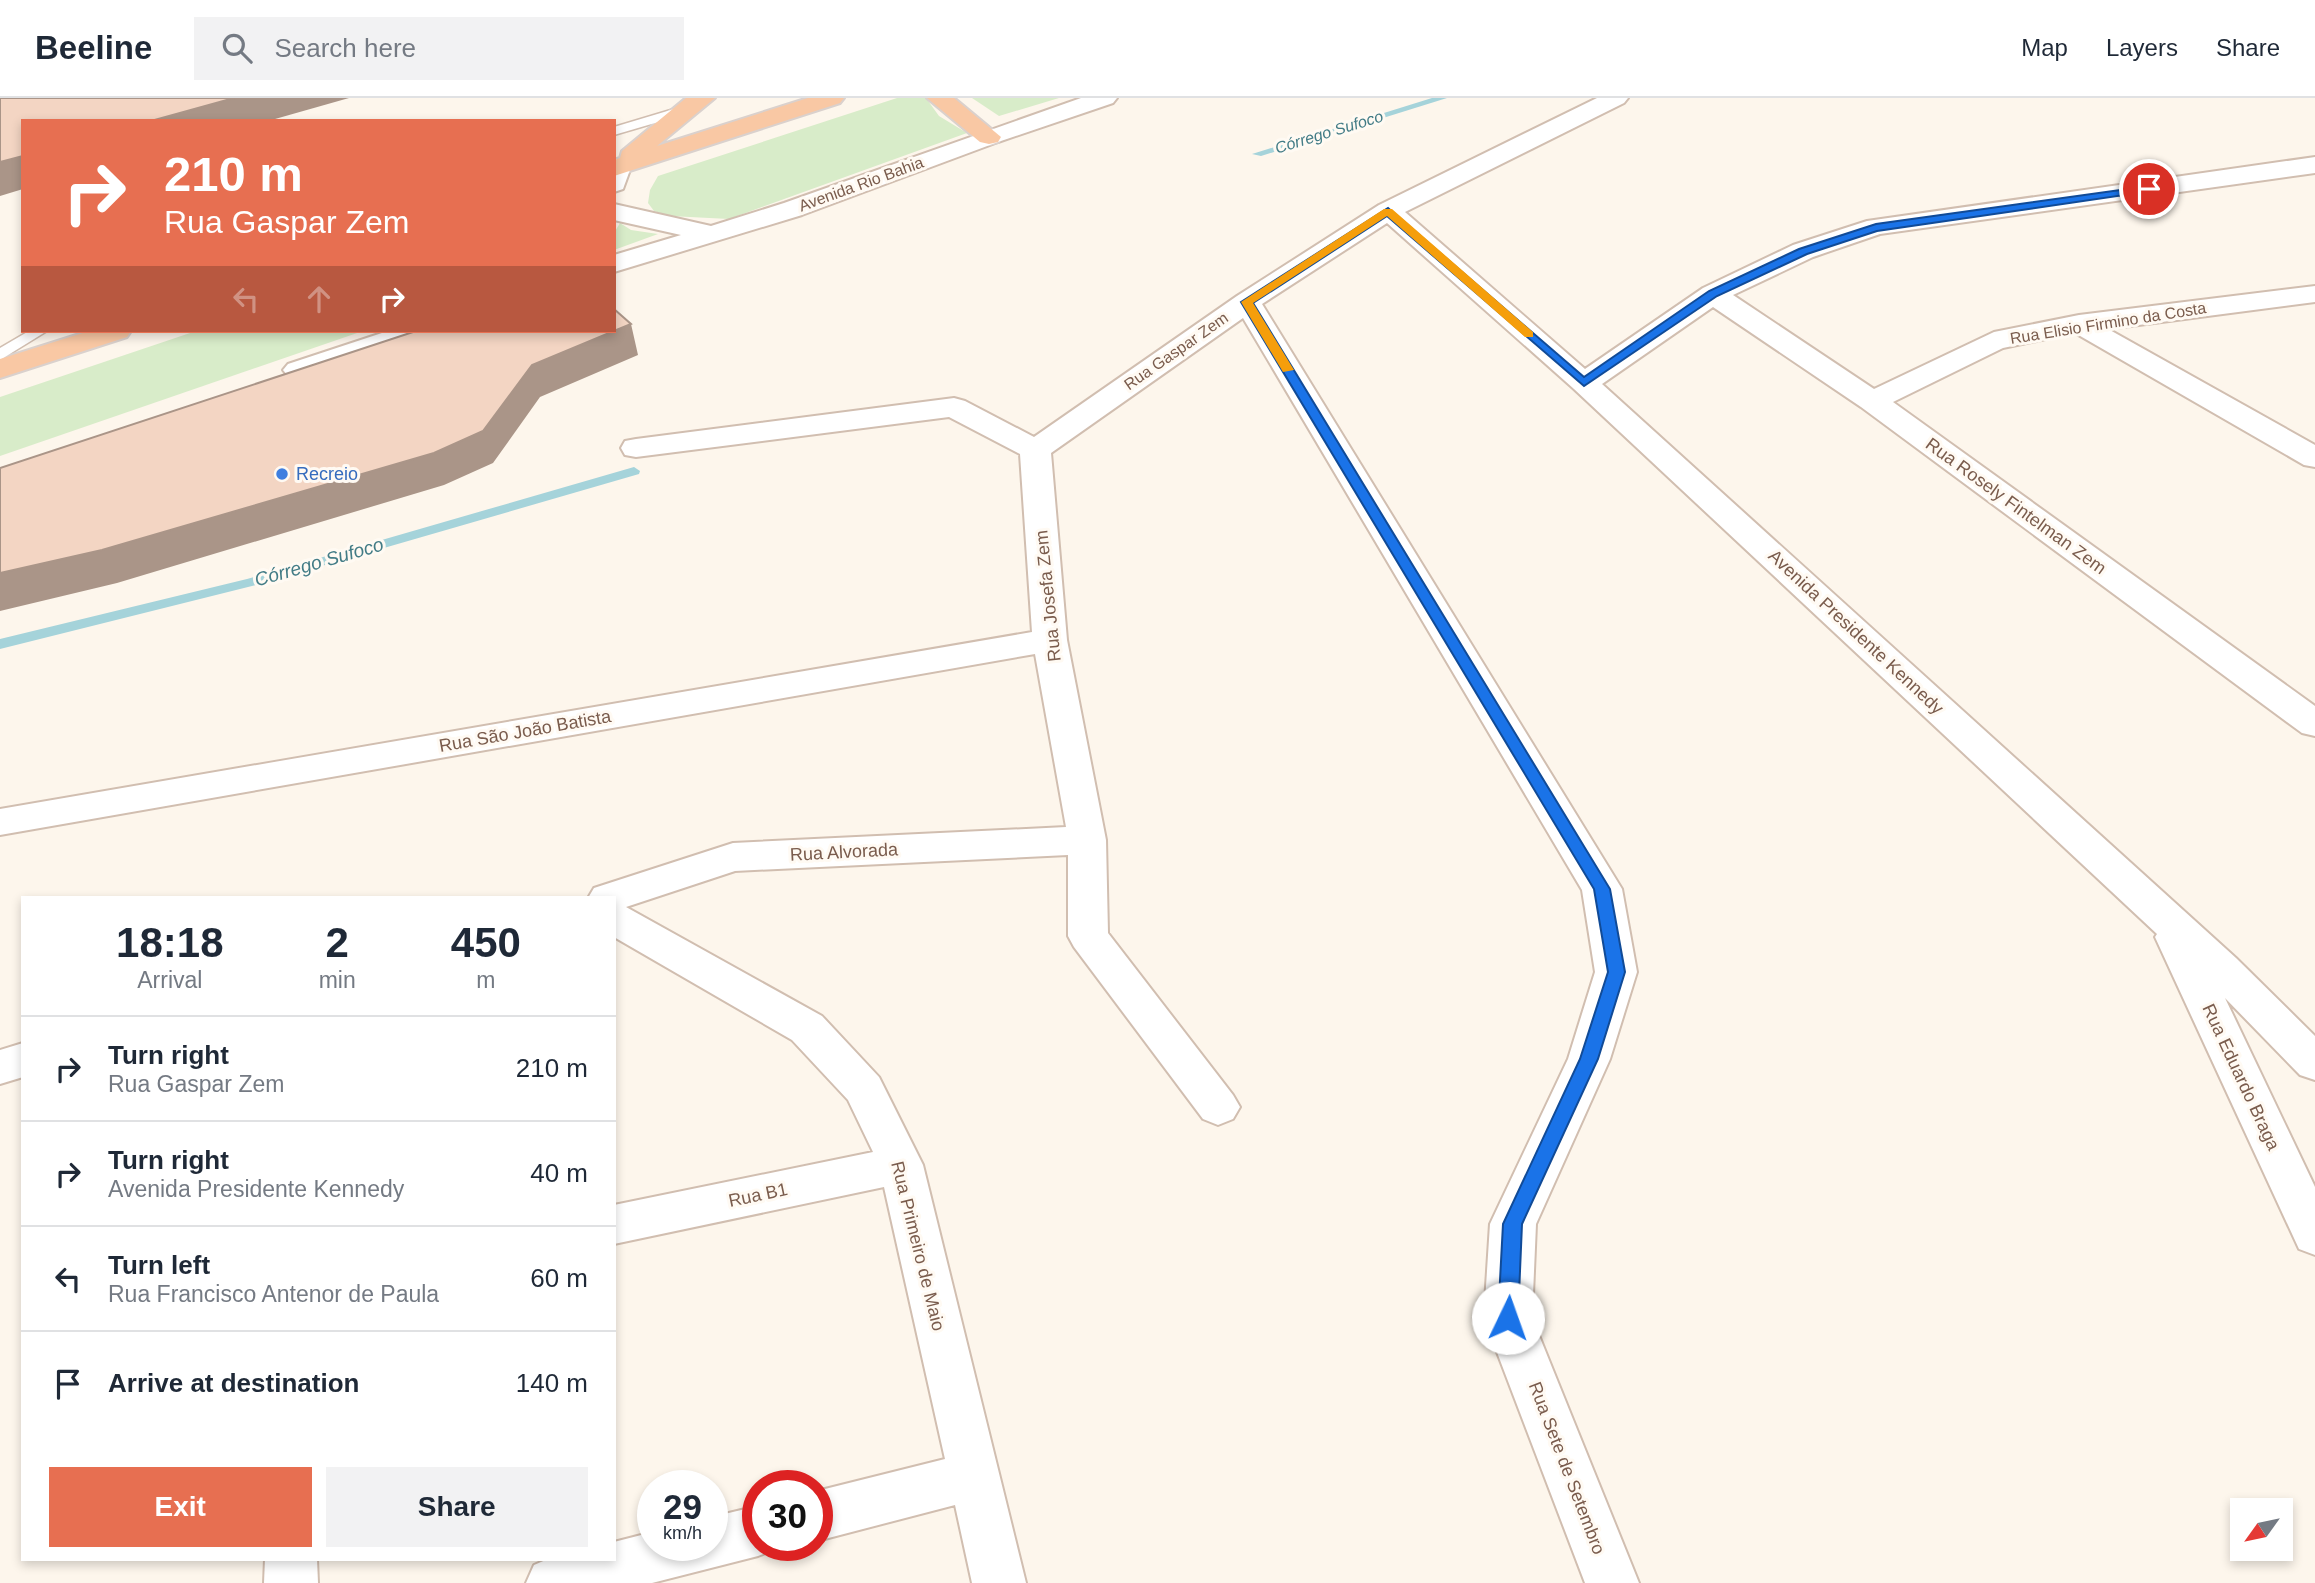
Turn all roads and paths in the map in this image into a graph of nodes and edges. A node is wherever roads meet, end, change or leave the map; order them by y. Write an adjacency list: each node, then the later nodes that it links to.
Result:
1 (832, 98): 9 (highway)
2 (939, 98): 7 (highway)
3 (1105, 98): 7 (street, Avenida Rio Bahia)
4 (1616, 98): 10 (street, Rua Gaspar Zem)
5 (693, 104): 6 (lane); 9 (highway)
6 (616, 130)
7 (989, 136): 12 (street, Avenida Rio Bahia)
8 (2315, 166): 14 (street)
9 (616, 173)
10 (1388, 211): 16 (street, Rua Gaspar Zem); 24 (street, Avenida Presidente Kennedy)
11 (616, 212): 12 (street)
12 (711, 234): 13 (street, Avenida Rio Bahia)
13 (616, 263)
14 (1713, 294): 24 (street); 25 (street, Rua Rosely Fintelman Zem)
15 (2315, 294): 17 (street, Rua Elisio Firmino da Costa)
16 (1247, 302): 27 (street, Rua Gaspar Zem); 50 (street, Rua Sete de Setembro)
17 (2079, 324): 25 (street, Rua Elisio Firmino da Costa); 28 (street)
18 (36, 333): 21 (lane)
19 (111, 333): 22 (highway)
20 (410, 333): 23 (street)
21 (0, 355)
22 (0, 369)
23 (273, 378)
24 (1584, 383): 35 (street, Avenida Presidente Kennedy)
25 (1872, 401): 30 (street, Rua Rosely Fintelman Zem)
26 (636, 448): 27 (street)
27 (1035, 450): 29 (street, Rua Josefa Zem)
28 (2315, 458)
29 (1050, 640): 31 (street, Rua São João Batista); 32 (street, Rua Josefa Zem)
30 (2315, 724)
31 (0, 822)
32 (1087, 840): 33 (street, Rua Alvorada); 39 (street, Rua Josefa Zem)
33 (614, 896)
34 (616, 919): 40 (street, Rua Primeiro de Maio)
35 (2167, 919): 37 (street, Avenida Presidente Kennedy); 42 (street, Rua Eduardo Braga)
36 (21, 1061): 38 (street)
37 (2315, 1063)
38 (0, 1067)
39 (1218, 1107)
40 (901, 1165): 41 (street, Rua B1); 43 (street, Rua Primeiro de Maio)
41 (616, 1225)
42 (2315, 1235)
43 (973, 1476): 44 (street); 49 (street, Rua Primeiro de Maio)
44 (833, 1512)
45 (291, 1561): 47 (street)
46 (639, 1561): 48 (street)
47 (291, 1583)
48 (553, 1583)
49 (999, 1583)
50 (1612, 1583)

